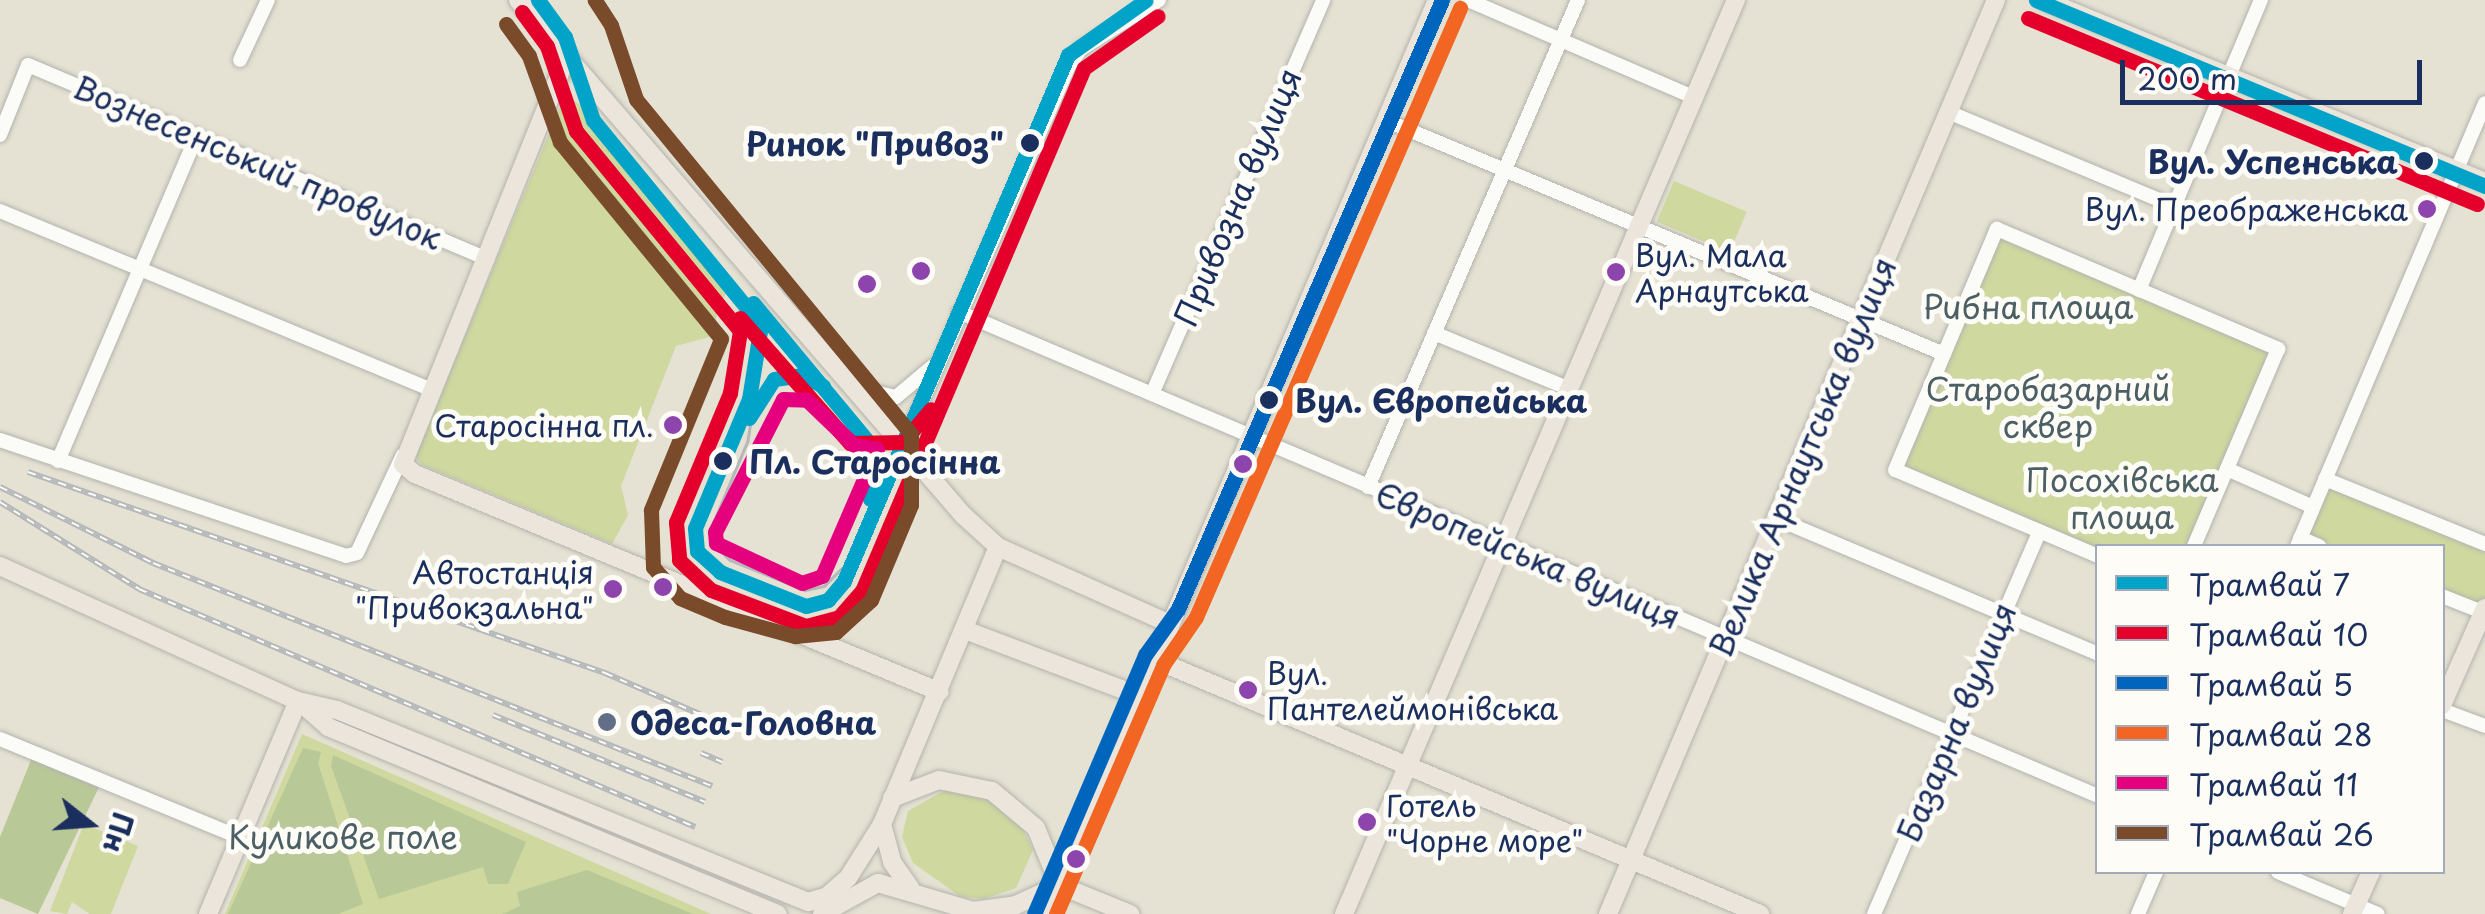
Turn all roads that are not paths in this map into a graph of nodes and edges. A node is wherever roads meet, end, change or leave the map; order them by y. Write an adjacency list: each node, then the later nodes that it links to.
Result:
1 (268, 0): 14 (street)
2 (518, 0): 13 (main road)
3 (1158, 0): 31 (street)
4 (1323, 0): 39 (street, Привозна вулиця)
5 (1437, 0): 19 (main road)
6 (1468, 0): 12 (street)
7 (1578, 0): 12 (street)
8 (1736, 0): 16 (main road)
9 (1996, 0): 18 (main road, Велика Арнаутська вулиця)
10 (2044, 0): 15 (main road)
11 (2260, 0): 15 (street)
12 (1560, 40): 16 (street); 23 (street)
13 (566, 56): 28 (main road); 36 (main road)
14 (240, 60)
15 (2228, 76): 22 (main road); 25 (street)
16 (1696, 98): 27 (main road)
17 (2485, 103): 22 (street)
18 (1948, 112): 25 (street); 32 (main road, Велика Арнаутська вулиця)
19 (1385, 120): 23 (street); 40 (main road)
20 (197, 134): 21 (street, Вознесенський провулок); 28 (street, Вознесенський провулок); 29 (street)
21 (0, 135)
22 (2456, 170): 24 (main road); 46 (street)
23 (1504, 171): 27 (street); 33 (street)
24 (2485, 182)
25 (2174, 206): 30 (street)
26 (0, 211): 29 (street)
27 (1640, 229): 32 (street); 37 (main road)
28 (488, 259): 38 (main road)
29 (140, 268): 38 (street); 44 (street)
30 (2139, 290): 34 (street); 45 (street)
31 (959, 312): 35 (street); 39 (street, Європейська вулиця)
32 (1859, 321): 34 (street); 49 (main road, Велика Арнаутська вулиця)
33 (1434, 333): 37 (street); 47 (street)
34 (1944, 354): 50 (street)
35 (938, 363): 36 (street); 42 (street)
36 (848, 385): 42 (main road)
37 (1570, 389): 52 (main road)
38 (432, 390): 43 (main road)
39 (1152, 394): 40 (street, Європейська вулиця)
40 (1249, 437): 47 (street, Європейська вулиця); 61 (main road)
41 (0, 440): 44 (street)
42 (901, 450): 55 (main road)
43 (404, 454): 44 (street); 66 (main road)
44 (58, 461)
45 (2227, 470): 48 (street); 53 (street)
46 (2325, 479): 48 (street); 54 (street)
47 (1368, 488): 52 (street, Європейська вулиця)
48 (2314, 507): 51 (street)
49 (1775, 518): 60 (street); 63 (main road, Велика Арнаутська вулиця)
50 (2040, 531): 56 (street); 60 (street, Базарна вулиця)
51 (2298, 542)
52 (1503, 544): 63 (street, Європейська вулиця); 74 (main road)
53 (2195, 544)
54 (2485, 544)
55 (998, 548): 61 (main road); 62 (main road)
56 (2095, 555)
57 (0, 566): 68 (main road)
58 (2445, 597): 59 (street)
59 (2484, 611): 69 (main road)
60 (2003, 612): 64 (street); 72 (street, Базарна вулиця)
61 (1166, 622): 65 (main road)
62 (965, 630): 66 (main road); 67 (main road)
63 (1725, 638): 72 (street, Європейська вулиця); 79 (main road, Велика Арнаутська вулиця)
64 (2095, 653)
65 (1152, 658): 67 (main road); 74 (main road)
66 (940, 692): 76 (main road)
67 (1137, 695): 83 (main road)
68 (298, 701): 78 (main road); 86 (main road)
69 (2445, 701)
70 (2445, 709): 71 (street)
71 (2485, 726)
72 (1949, 734): 75 (street, Європейська вулиця); 97 (street, Базарна вулиця)
73 (0, 739): 78 (street)
74 (1409, 763): 79 (main road); 94 (main road)
75 (2095, 795)
76 (892, 798): 77 (main road); 83 (main road)
77 (882, 824): 84 (main road); 86 (main road)
78 (240, 838): 88 (main road)
79 (1631, 859): 95 (main road, Велика Арнаутська вулиця); 96 (main road)
80 (2155, 874): 98 (street)
81 (2282, 874): 87 (street)
82 (2370, 874): 87 (main road)
83 (1060, 885): 84 (main road); 92 (main road); 93 (main road)
84 (910, 888): 85 (main road)
85 (860, 890): 90 (main road); 91 (main road)
86 (783, 906): 89 (main road)
87 (2354, 909): 99 (street)
88 (208, 914)
89 (801, 914)
90 (822, 914)
91 (847, 914)
92 (1047, 914)
93 (1130, 914)
94 (1344, 914)
95 (1608, 914)
96 (1760, 914)
97 (1874, 914)
98 (2138, 914)
99 (2378, 914)

